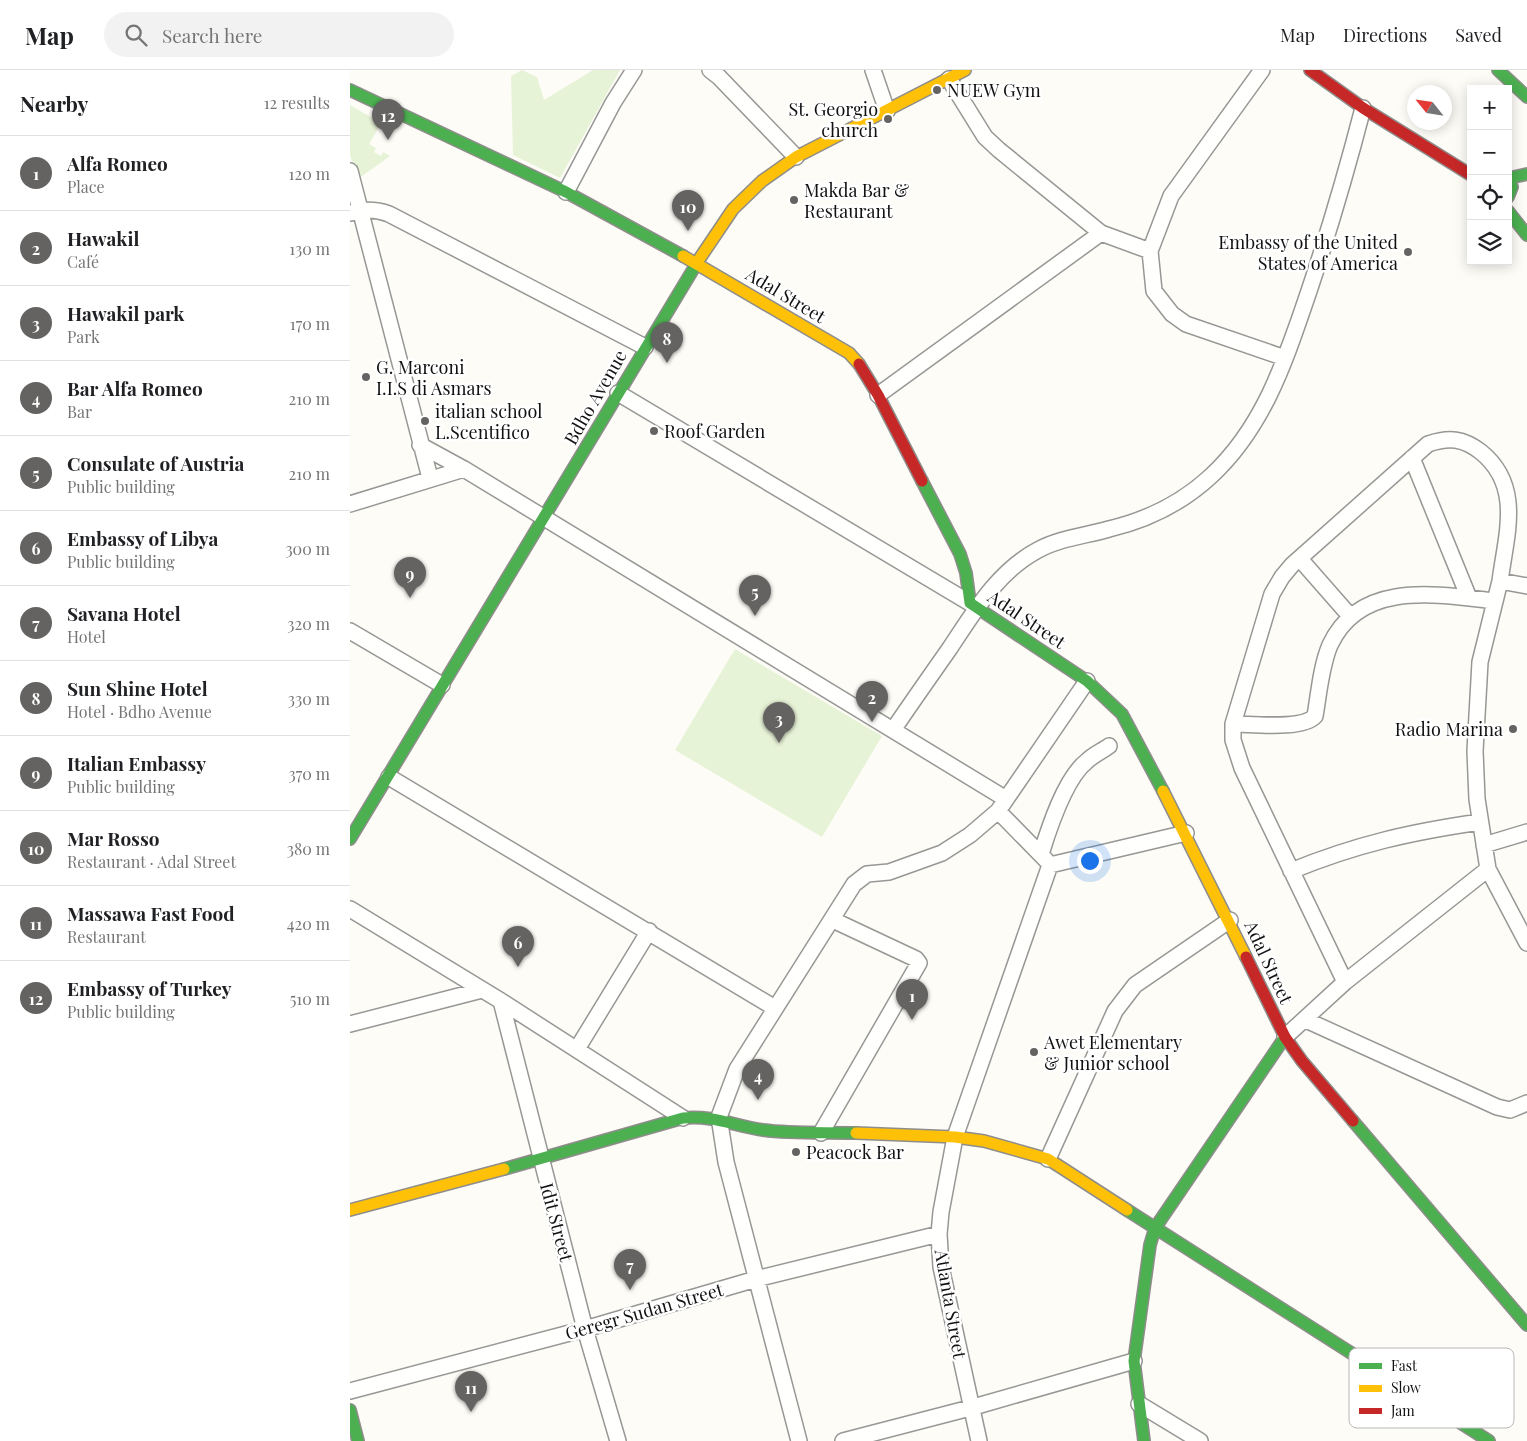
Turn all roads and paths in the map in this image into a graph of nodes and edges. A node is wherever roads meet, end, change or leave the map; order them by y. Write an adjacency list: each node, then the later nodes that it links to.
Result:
1 (634, 70): 18 (street)
2 (710, 70): 13 (street)
3 (873, 70): 12 (street)
4 (965, 70): 8 (street, Bdho Avenue)
5 (1262, 70): 23 (street)
6 (1310, 70): 11 (street)
7 (1498, 70): 10 (street)
8 (949, 78): 12 (street, Bdho Avenue); 21 (street)
9 (350, 90): 18 (street, Adal Street)
10 (1527, 96)
11 (1363, 108): 15 (street); 26 (street)
12 (887, 111): 13 (street, Bdho Avenue)
13 (796, 157): 24 (street, Bdho Avenue)
14 (350, 171): 19 (street)
15 (1467, 173)
16 (1527, 174): 17 (street)
17 (1512, 177)
18 (566, 192): 24 (street, Adal Street)
19 (356, 211): 25 (street); 29 (street)
20 (1512, 216): 22 (street)
21 (1101, 233): 23 (street); 28 (street)
22 (1527, 235)
23 (1150, 251): 26 (street)
24 (696, 264): 25 (street, Bdho Avenue); 28 (street, Adal Street)
25 (644, 348): 27 (street, Bdho Avenue)
26 (1286, 358): 40 (street)
27 (618, 393): 34 (street, Bdho Avenue); 40 (street)
28 (878, 395): 40 (street, Adal Street)
29 (420, 445): 31 (street); 32 (street)
30 (1412, 458): 35 (street); 36 (street); 38 (street)
31 (464, 469): 32 (street); 34 (street)
32 (430, 478): 33 (street)
33 (350, 504)
34 (544, 518): 44 (street, Bdho Avenue); 46 (street)
35 (1300, 559): 41 (street); 45 (street)
36 (1500, 581): 37 (street); 39 (street)
37 (1527, 586)
38 (1469, 598): 39 (street); 41 (street)
39 (1494, 601): 50 (street)
40 (974, 605): 43 (street, Adal Street); 46 (street)
41 (1350, 616): 45 (street)
42 (350, 632): 44 (street)
43 (1087, 681): 49 (street); 52 (street, Adal Street)
44 (442, 685): 48 (street, Bdho Avenue)
45 (1233, 724): 57 (street)
46 (893, 730): 49 (street)
47 (1110, 746): 55 (street, Atlanta Street)
48 (389, 777): 53 (street, Bdho Avenue); 61 (street)
49 (1002, 805): 55 (street); 59 (street)
50 (1480, 822): 54 (street); 57 (street)
51 (1527, 832): 54 (street)
52 (1186, 833): 55 (street); 60 (street, Adal Street)
53 (350, 839)
54 (1484, 845): 56 (street)
55 (1045, 860): 75 (street, Atlanta Street)
56 (1488, 868): 62 (street); 63 (street)
57 (1292, 871): 63 (street)
58 (350, 909): 64 (street)
59 (833, 920): 66 (street); 74 (street)
60 (1230, 920): 69 (street, Adal Street); 77 (street)
61 (649, 931): 66 (street); 70 (street)
62 (1527, 943)
63 (1345, 982): 67 (street)
64 (482, 990): 65 (street); 68 (street)
65 (501, 1001): 70 (street); 76 (street, Idit Street)
66 (775, 1008): 72 (street)
67 (1306, 1020): 69 (street); 71 (street)
68 (350, 1024)
69 (1285, 1037): 79 (street); 82 (street, Adal Street)
70 (577, 1049): 73 (street)
71 (1527, 1103)
72 (720, 1117): 73 (street); 74 (street); 81 (street)
73 (683, 1118): 76 (street)
74 (821, 1133): 75 (street)
75 (955, 1137): 77 (street); 80 (street, Atlanta Street)
76 (540, 1159): 78 (street); 83 (street, Idit Street)
77 (1048, 1159): 79 (street)
78 (350, 1210)
79 (1155, 1228): 84 (street); 85 (street)
80 (939, 1234): 81 (street, Geregr Sudan Street); 88 (street, Atlanta Street)
81 (756, 1279): 83 (street, Geregr Sudan Street); 93 (street)
82 (1527, 1325)
83 (585, 1329): 86 (street, Geregr Sudan Street); 92 (street, Idit Street)
84 (1349, 1352)
85 (1134, 1361): 87 (street); 88 (street)
86 (350, 1391)
87 (1139, 1404): 96 (street); 97 (street)
88 (970, 1408): 94 (street); 95 (street, Atlanta Street)
89 (350, 1410): 91 (street)
90 (1469, 1428): 98 (street)
91 (358, 1441)
92 (618, 1441)
93 (799, 1441)
94 (843, 1441)
95 (979, 1441)
96 (1144, 1441)
97 (1200, 1441)
98 (1489, 1441)

